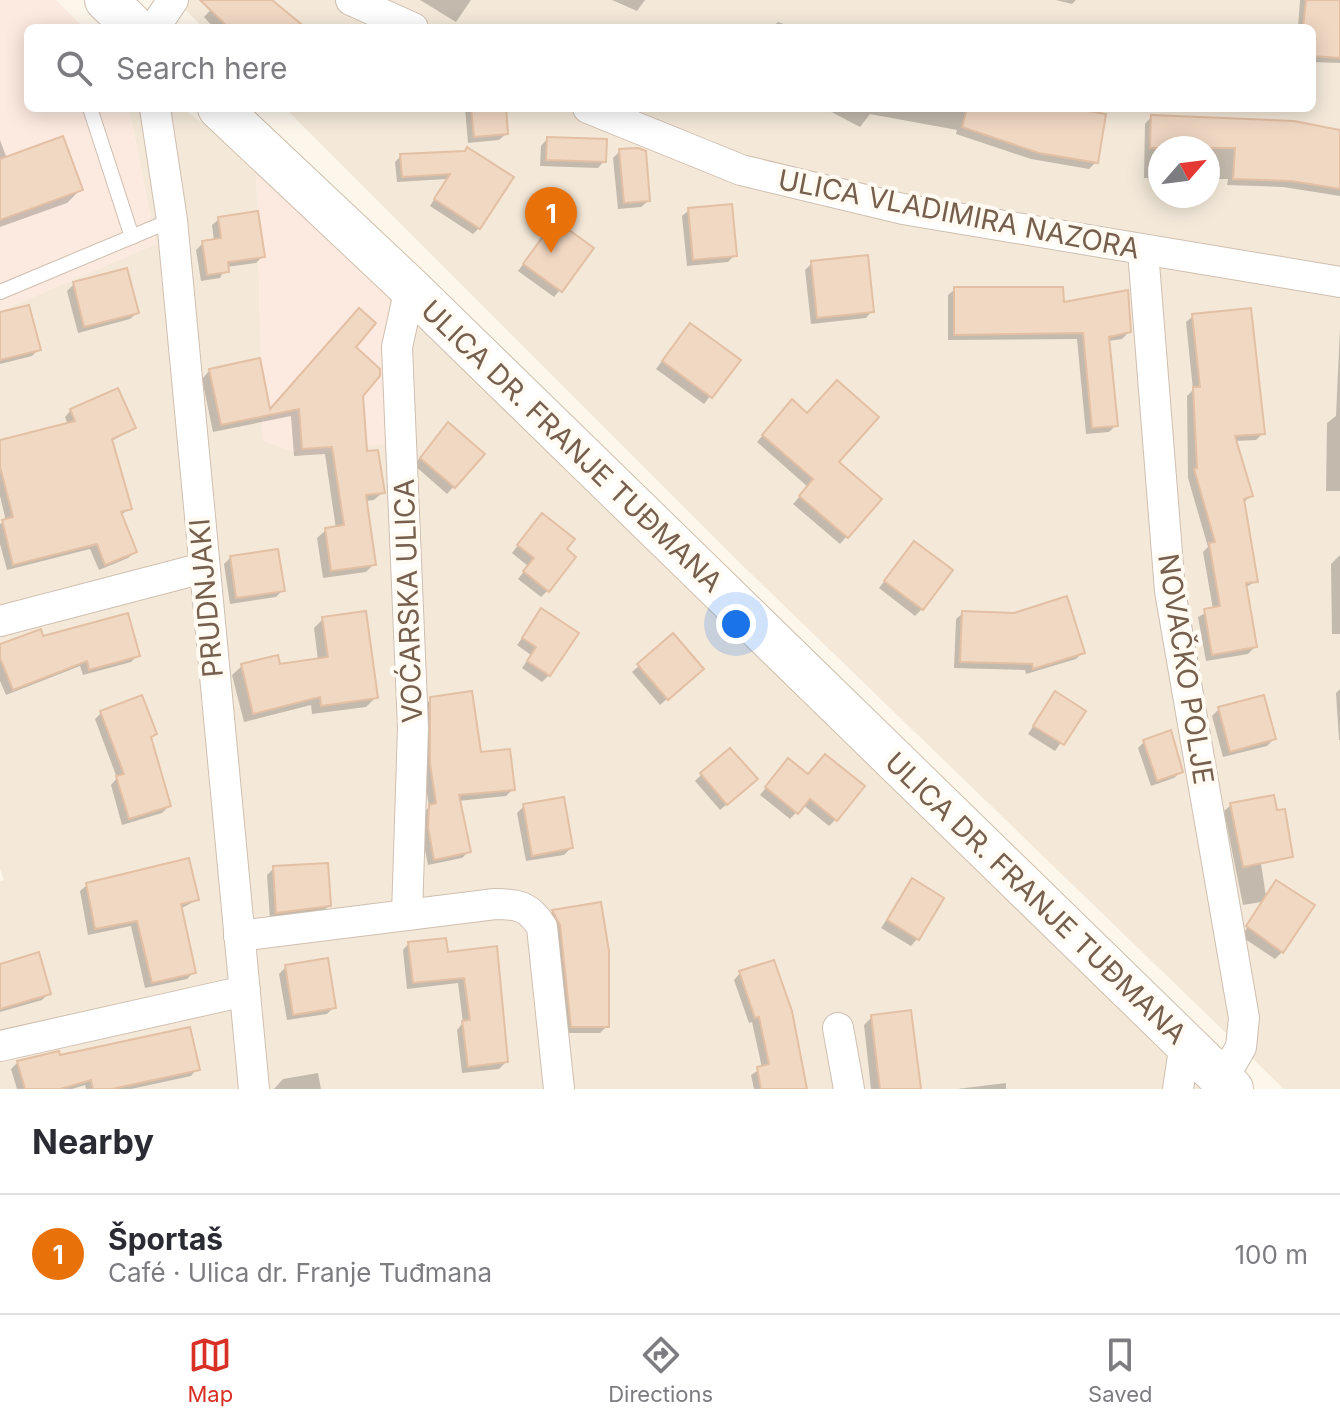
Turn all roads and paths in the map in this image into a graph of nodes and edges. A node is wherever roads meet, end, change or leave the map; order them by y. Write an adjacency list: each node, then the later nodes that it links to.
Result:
1 (106, 0): 4 (main road)
2 (173, 0): 5 (street)
3 (351, 0): 6 (street)
4 (131, 24)
5 (157, 24)
6 (404, 24)
7 (91, 112): 12 (lane)
8 (156, 112): 11 (street, PRUDNJAKI)
9 (223, 112): 15 (main road, ULICA DR. FRANJE TUĐMANA)
10 (598, 112): 13 (street, ULICA VLADIMIRA NAZORA)
11 (172, 220): 12 (lane); 17 (street, PRUDNJAKI)
12 (132, 237): 16 (lane)
13 (1143, 251): 14 (street, ULICA VLADIMIRA NAZORA); 25 (street, NOVAČKO POLJE)
14 (1340, 282)
15 (410, 288): 19 (street, VOĆARSKA ULICA); 23 (main road, ULICA DR. FRANJE TUĐMANA)
16 (0, 292)
17 (203, 568): 18 (street); 20 (street, PRUDNJAKI)
18 (0, 621)
19 (407, 915): 20 (street); 27 (street)
20 (239, 936): 21 (street, PRUDNJAKI)
21 (245, 991): 24 (street); 26 (street, PRUDNJAKI)
22 (838, 1028): 28 (street)
23 (1185, 1043): 25 (main road, ULICA DR. FRANJE TUĐMANA); 29 (street)
24 (0, 1046)
25 (1227, 1084)
26 (254, 1089)
27 (559, 1089)
28 (849, 1089)
29 (1178, 1089)

